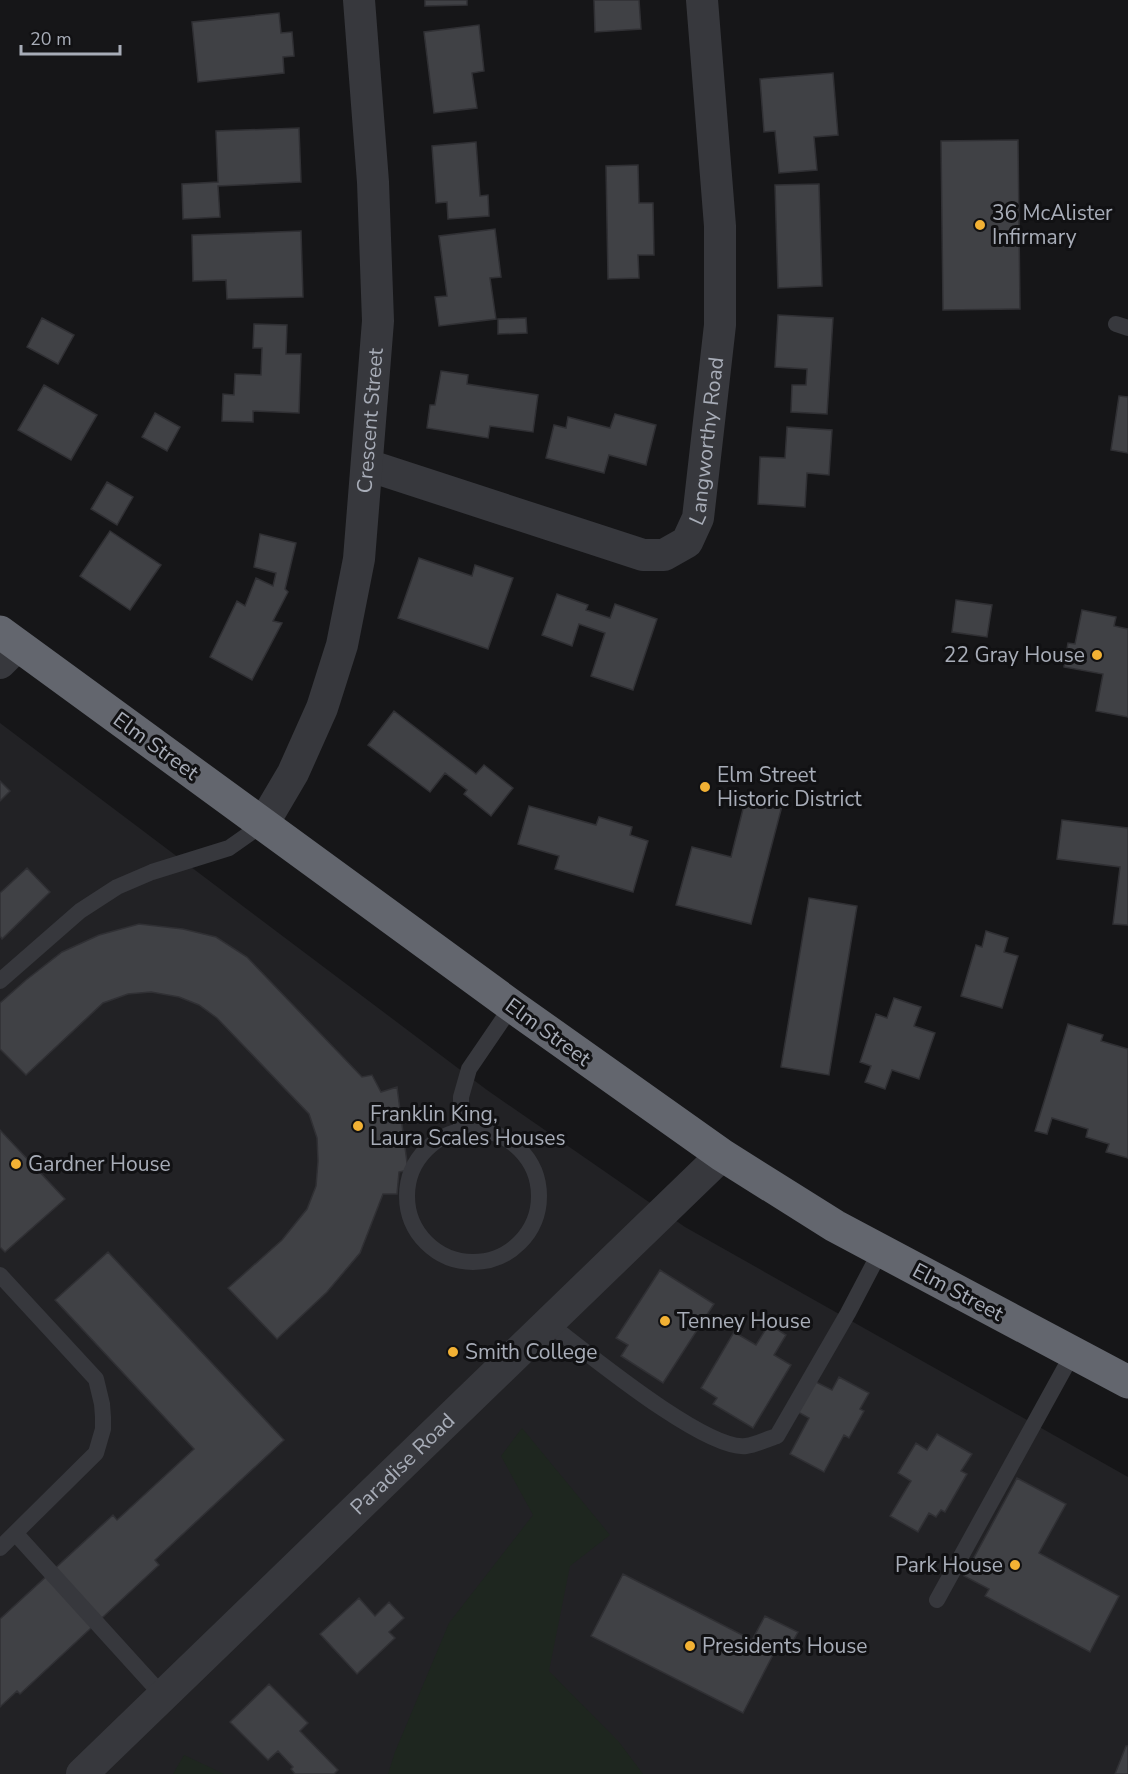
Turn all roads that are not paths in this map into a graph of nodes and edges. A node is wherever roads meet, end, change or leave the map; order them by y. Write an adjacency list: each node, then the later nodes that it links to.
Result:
1 (359, 0): 3 (street, Crescent Street)
2 (702, 0): 3 (street, Langworthy Road)
3 (367, 465): 5 (street, Crescent Street)
4 (6, 647): 5 (highway, Elm Street)
5 (263, 824): 6 (lane); 7 (highway, Elm Street)
6 (0, 981)
7 (512, 1006): 8 (lane); 9 (highway, Elm Street)
8 (461, 1131): 8 (lane)
9 (722, 1155): 10 (highway, Elm Street); 12 (street, Paradise Road)
10 (881, 1250): 12 (lane); 13 (highway, Elm Street)
11 (0, 1275): 15 (lane)
12 (548, 1323): 18 (street, Paradise Road)
13 (1073, 1353): 14 (highway, Elm Street); 17 (lane)
14 (1128, 1382)
15 (16, 1534): 16 (lane); 18 (lane)
16 (0, 1548)
17 (937, 1600)
18 (163, 1696): 19 (street, Paradise Road)
19 (82, 1774)

